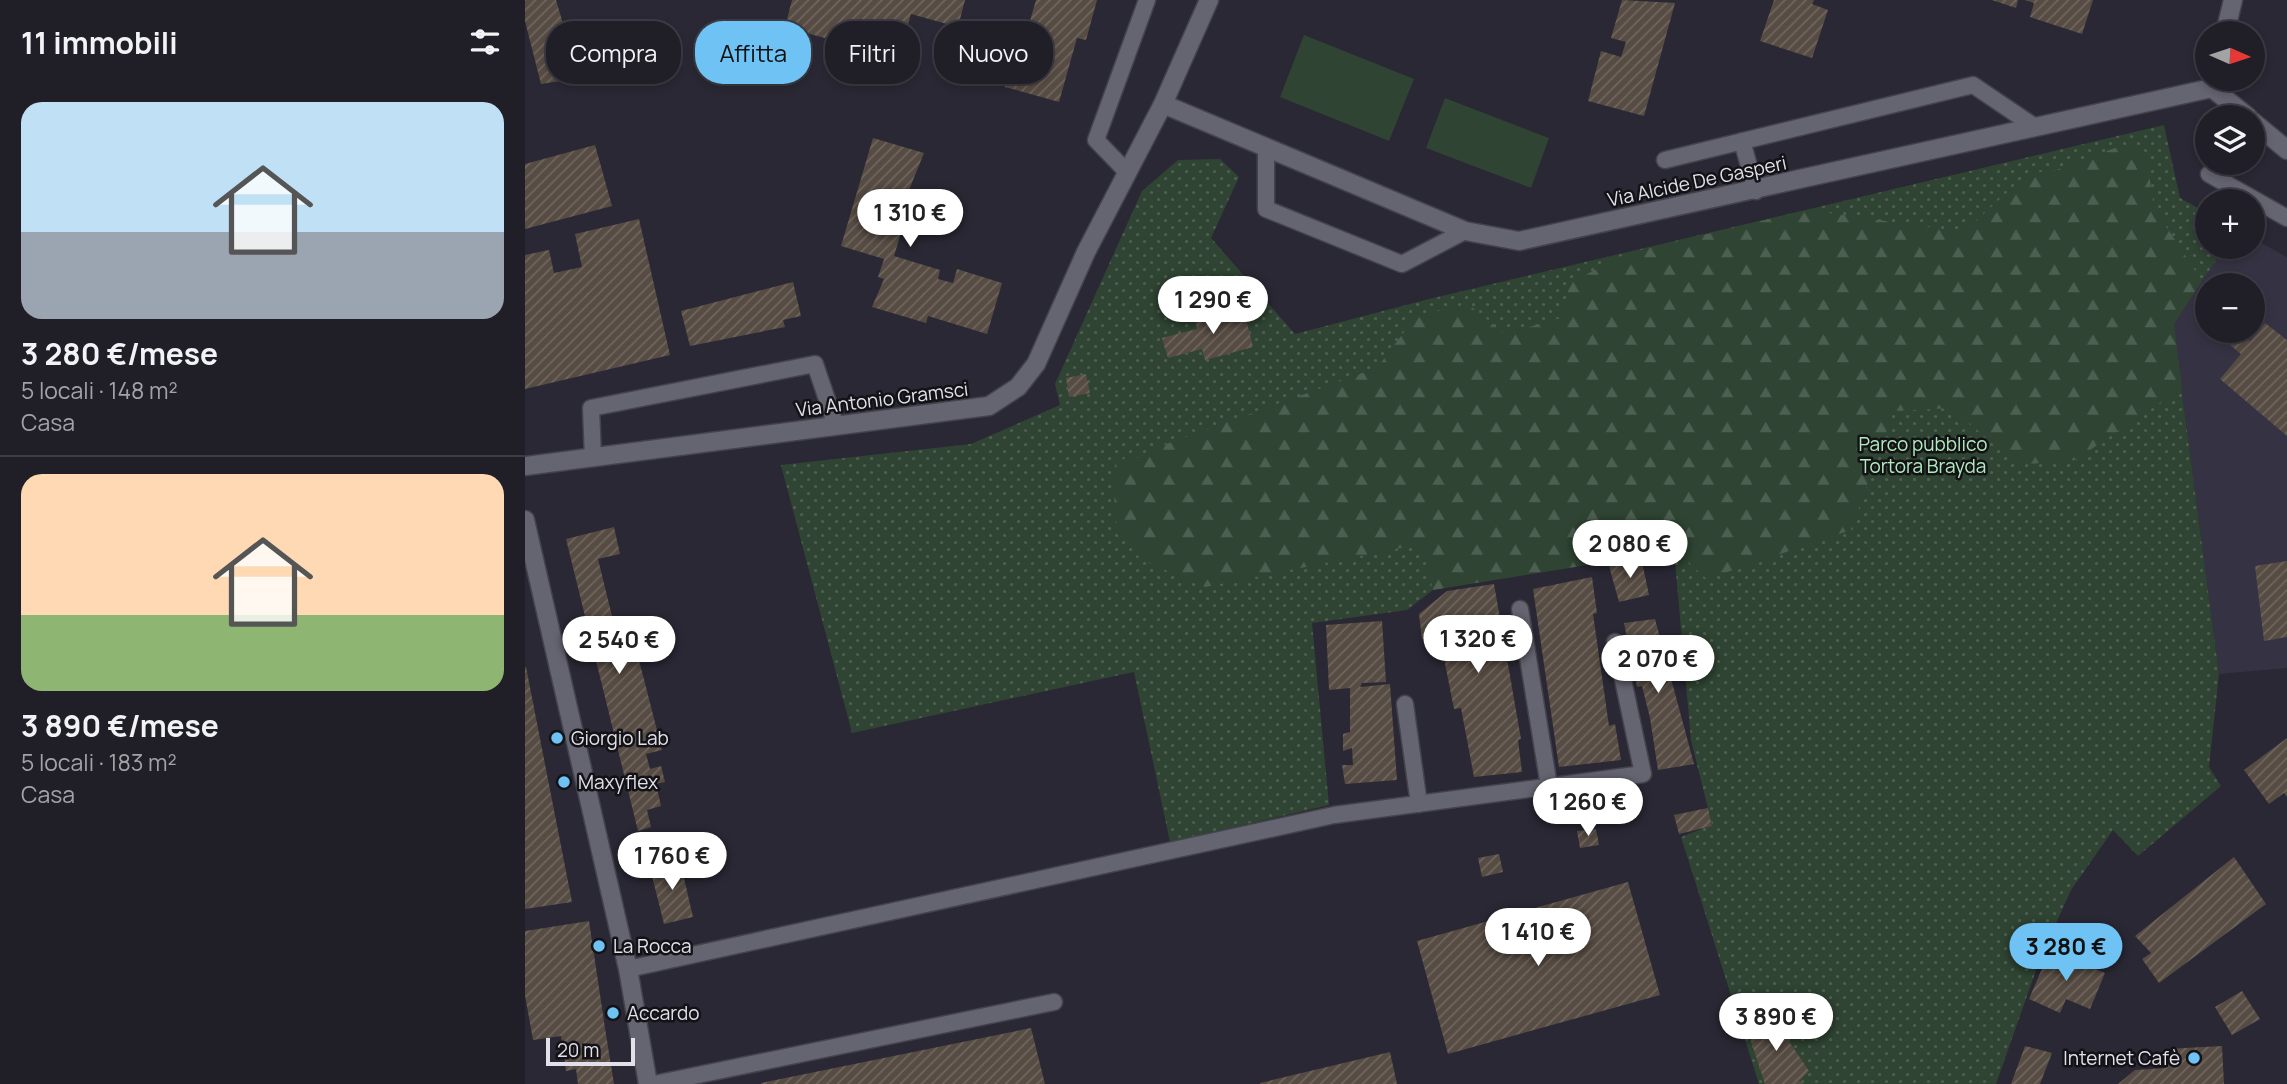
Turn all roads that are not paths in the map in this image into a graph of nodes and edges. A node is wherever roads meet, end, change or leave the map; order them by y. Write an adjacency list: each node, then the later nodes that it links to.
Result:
1 (1147, 0): 15 (lane)
2 (1209, 0): 7 (street, Via Antonio Gramsci)
3 (2233, 0): 4 (street)
4 (2228, 21)
5 (2195, 87): 9 (street, Via Alcide De Gasperi)
6 (2221, 91): 8 (street, Via Alcide De Gasperi)
7 (1163, 104): 12 (street, Via Alcide De Gasperi); 15 (street, Via Antonio Gramsci)
8 (2236, 105)
9 (2035, 127): 11 (lane); 17 (street, Via Alcide De Gasperi)
10 (2265, 132): 13 (street)
11 (1742, 141): 14 (lane); 17 (lane)
12 (1266, 148): 19 (street, Via Alcide De Gasperi); 19 (lane)
13 (2287, 150)
14 (1665, 160)
15 (1128, 173): 20 (street, Via Antonio Gramsci)
16 (2211, 175): 18 (lane)
17 (1756, 191): 19 (street, Via Alcide De Gasperi)
18 (2287, 218)
19 (1465, 231)
20 (836, 426): 21 (street, Via Antonio Gramsci); 21 (lane)
21 (593, 458): 22 (street, Via Antonio Gramsci)
22 (525, 466)
23 (525, 520): 29 (street)
24 (1520, 609): 27 (lane)
25 (1615, 642): 27 (lane)
26 (1405, 704): 28 (lane)
27 (1549, 786): 28 (lane)
28 (1419, 804): 29 (lane)
29 (628, 969): 31 (street)
30 (1054, 1002): 32 (lane)
31 (648, 1084)
32 (654, 1084)

